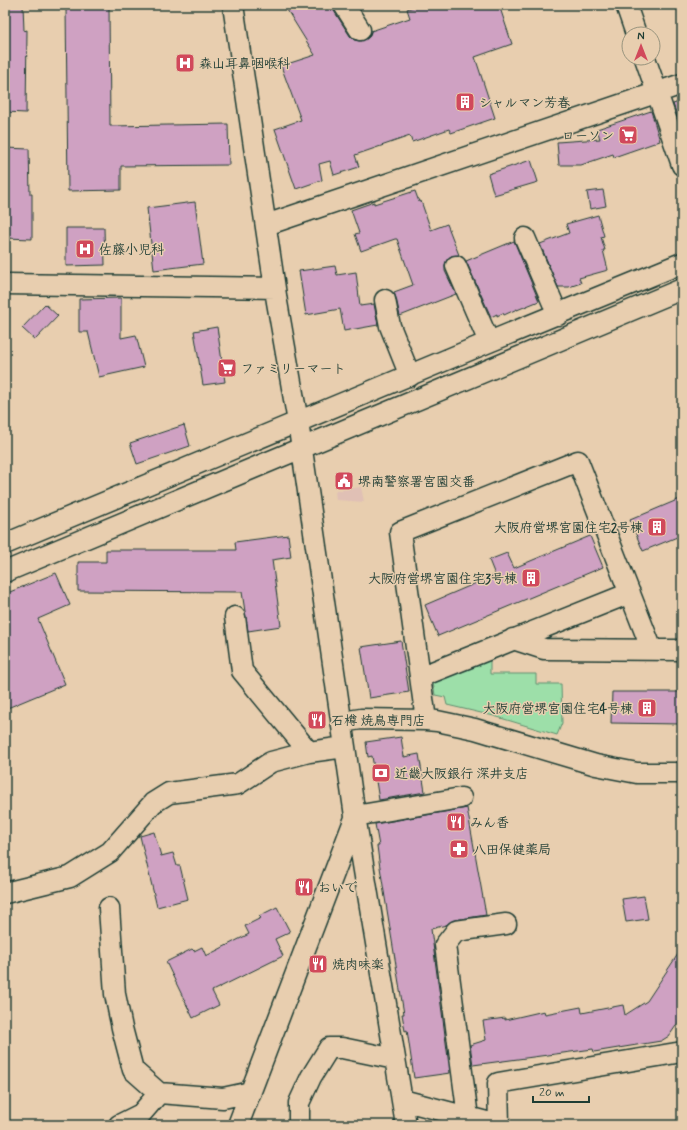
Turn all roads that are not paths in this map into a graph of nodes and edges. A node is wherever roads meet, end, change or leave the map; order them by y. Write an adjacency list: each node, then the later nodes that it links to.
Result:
1 (233, 5): 10 (street)
2 (344, 5): 5 (street)
3 (626, 5): 4 (street)
4 (633, 26)
5 (360, 30)
6 (648, 66): 8 (street)
7 (682, 84): 8 (street)
8 (657, 93): 9 (street); 10 (street)
9 (682, 165)
10 (266, 225): 15 (street)
11 (525, 238): 18 (street)
12 (682, 264): 18 (street)
13 (456, 266): 19 (street)
14 (5, 284): 15 (street)
15 (275, 288): 21 (street)
16 (682, 289): 22 (street)
17 (385, 300): 20 (street)
18 (558, 315): 19 (street)
19 (489, 342): 20 (street)
20 (410, 376): 21 (street)
21 (298, 422): 22 (street); 23 (street)
22 (302, 448): 24 (street); 32 (street)
23 (5, 544)
24 (5, 572)
25 (630, 593): 27 (street); 28 (street); 30 (street)
26 (235, 617): 34 (street)
27 (513, 639): 28 (street); 30 (street)
28 (652, 650): 29 (street)
29 (682, 650)
30 (420, 677): 31 (street)
31 (426, 720): 32 (street); 35 (street)
32 (342, 722): 33 (street)
33 (345, 747): 34 (street); 37 (street)
34 (309, 752): 38 (street)
35 (682, 773)
36 (461, 798): 37 (street)
37 (355, 816): 42 (street); 43 (street)
38 (5, 893)
39 (109, 908): 44 (street)
40 (506, 924): 46 (street)
41 (682, 1052): 51 (street)
42 (395, 1059): 45 (street); 49 (street)
43 (251, 1092): 44 (street); 48 (street)
44 (159, 1093): 47 (street)
45 (402, 1100): 46 (street); 50 (street)
46 (468, 1117): 51 (street)
47 (119, 1125)
48 (238, 1125)
49 (300, 1125)
50 (406, 1125)
51 (498, 1125)

